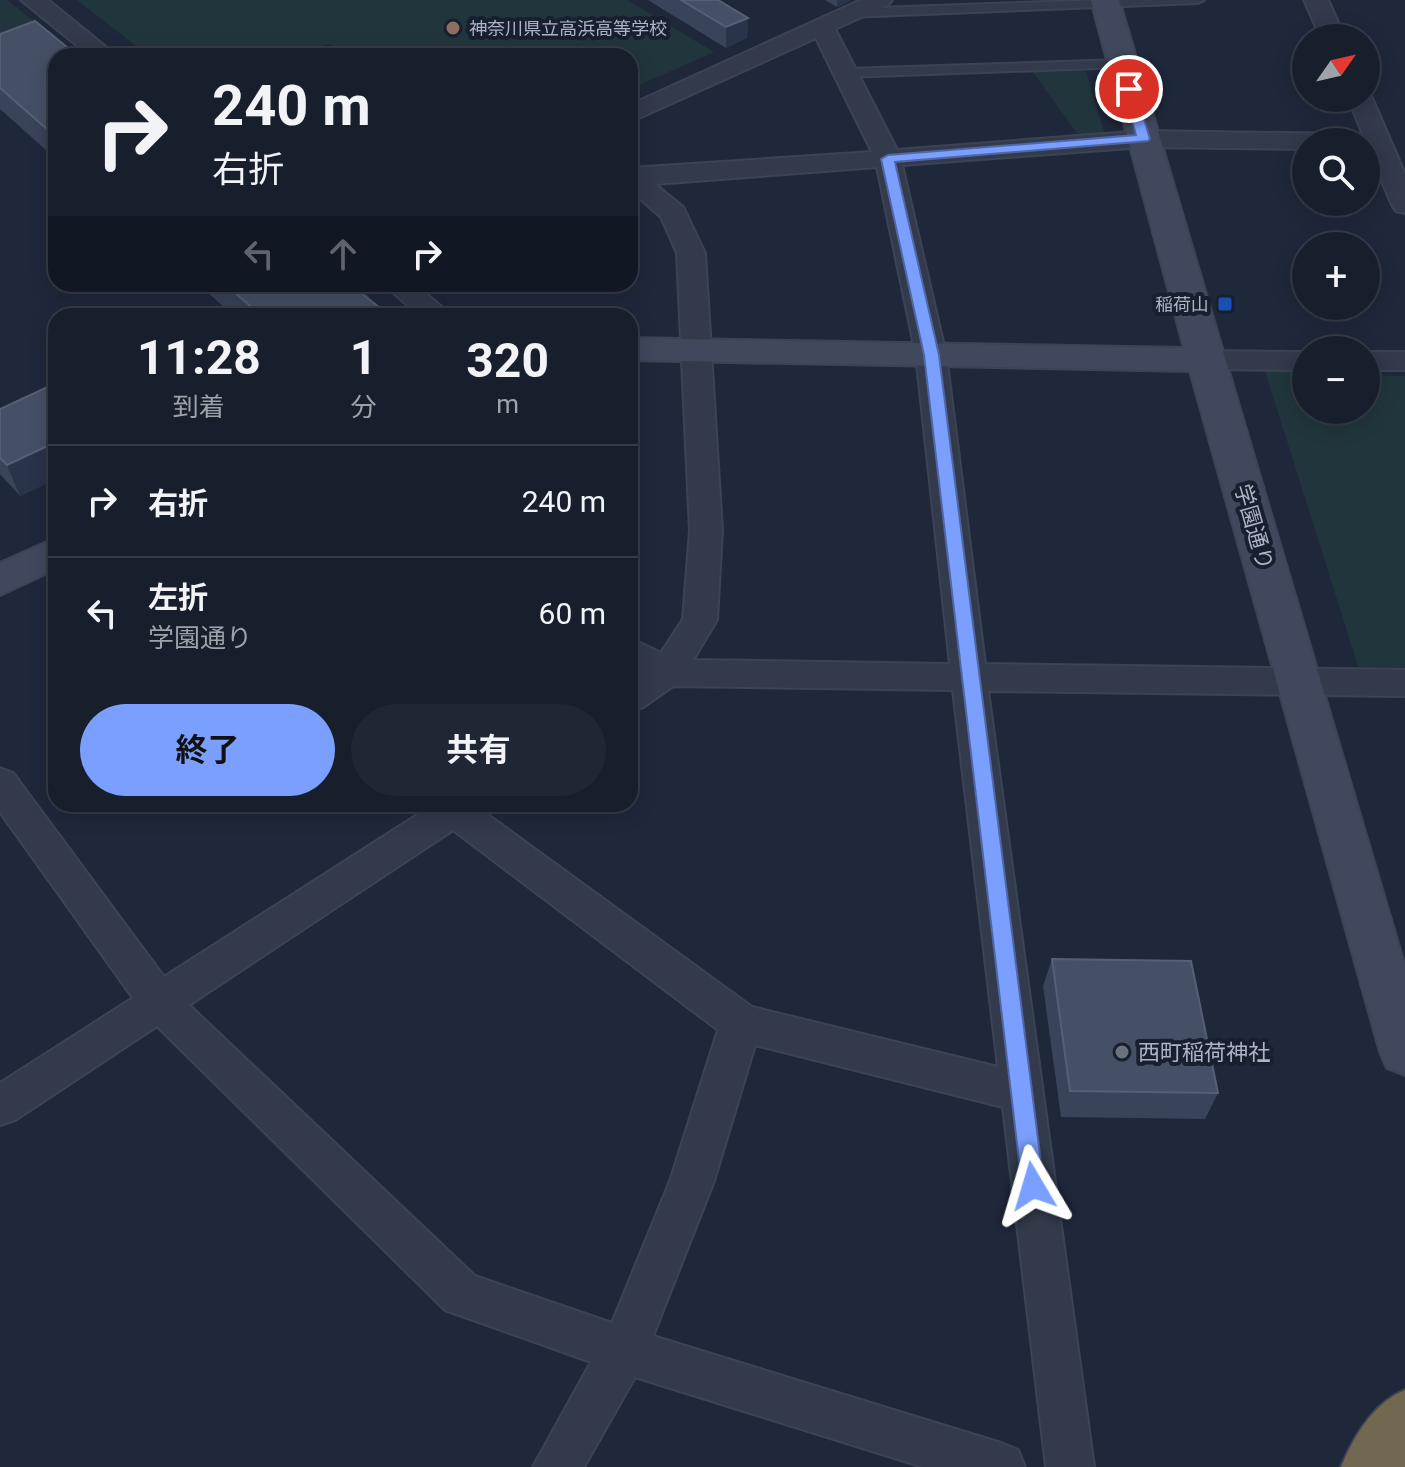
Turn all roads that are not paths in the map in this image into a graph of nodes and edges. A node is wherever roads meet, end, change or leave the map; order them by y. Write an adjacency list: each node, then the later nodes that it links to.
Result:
1 (33, 0): 8 (street)
2 (880, 0): 6 (street)
3 (1198, 0): 5 (lane)
4 (1316, 0): 7 (street)
5 (1105, 2): 6 (lane); 9 (street, 学園通り)
6 (836, 20): 10 (street); 11 (street)
7 (1327, 24)
8 (95, 48)
9 (1122, 64): 10 (lane); 13 (street, 学園通り)
10 (845, 73): 16 (street)
11 (638, 110)
12 (1367, 112): 15 (street)
13 (1143, 139): 14 (street); 16 (street); 25 (street, 学園通り)
14 (1292, 141)
15 (1384, 143): 19 (street)
16 (888, 159): 17 (street); 24 (street)
17 (638, 177)
18 (638, 183): 23 (street)
19 (1405, 205)
20 (407, 292): 21 (street)
21 (428, 308)
22 (638, 349): 23 (street)
23 (697, 351): 24 (street); 32 (street)
24 (931, 355): 25 (street); 33 (street)
25 (1205, 360): 26 (street); 34 (street, 学園通り)
26 (1292, 361)
27 (1380, 361): 28 (street)
28 (1405, 361)
29 (48, 556): 30 (street)
30 (0, 580)
31 (638, 656): 32 (street)
32 (667, 673): 33 (street); 36 (street)
33 (969, 678): 34 (street); 43 (street)
34 (1299, 683): 35 (street); 42 (street, 学園通り)
35 (1405, 683)
36 (638, 692)
37 (0, 783): 40 (street)
38 (446, 812): 40 (street)
39 (461, 812): 41 (street)
40 (159, 1002): 44 (street); 45 (street)
41 (741, 1023): 43 (street); 45 (street)
42 (1405, 1052)
43 (1021, 1092): 49 (street)
44 (0, 1106)
45 (624, 1350): 47 (street); 48 (street)
46 (1405, 1419): 50 (highway)
47 (557, 1467)
48 (1001, 1467)
49 (1070, 1467)
50 (1371, 1467)

